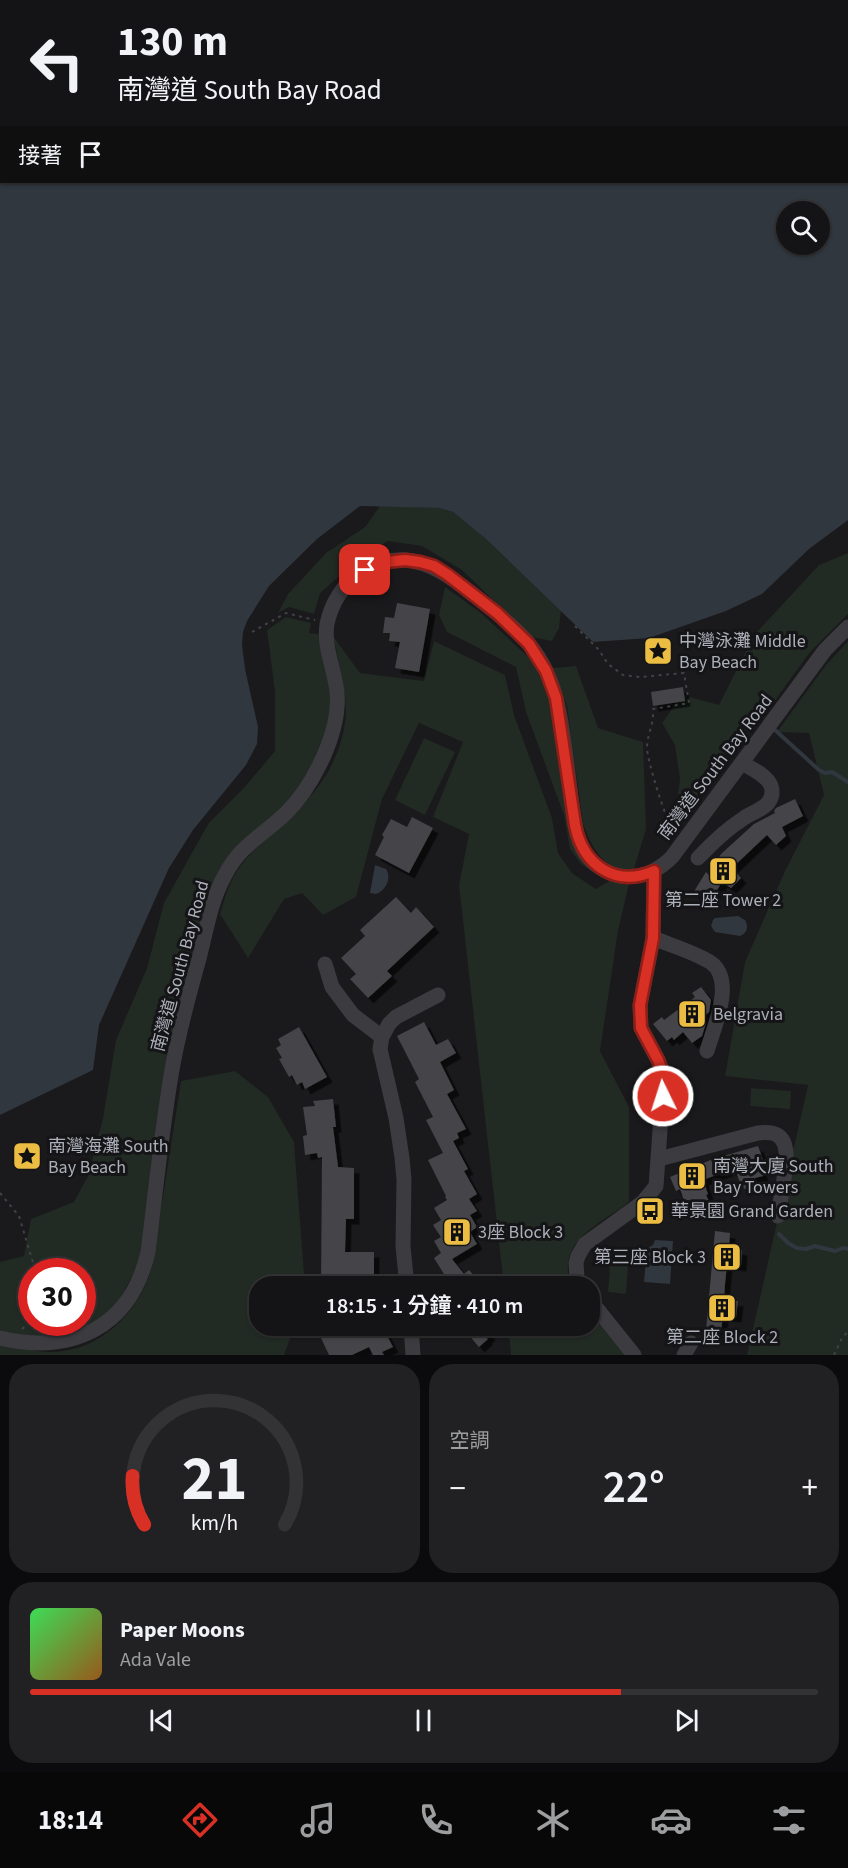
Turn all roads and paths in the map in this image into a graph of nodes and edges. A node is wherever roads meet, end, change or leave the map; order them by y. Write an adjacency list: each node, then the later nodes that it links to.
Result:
1 (327, 622): 4 (path); 8 (street, 南灣道 South Bay Road); 23 (street, 南灣道 South Bay Road)
2 (575, 626): 6 (path)
3 (848, 627): 5 (street, 南灣道 South Bay Road)
4 (252, 632)
5 (742, 763): 6 (street, 南灣道 South Bay Road); 7 (street)
6 (685, 841): 8 (street, 南灣道 South Bay Road)
7 (698, 858)
8 (654, 871): 9 (street)
9 (653, 938): 13 (street); 14 (street)
10 (325, 964): 12 (street)
11 (438, 995): 12 (street)
12 (382, 1037): 18 (street)
13 (707, 1051)
14 (659, 1159): 16 (street); 19 (street)
15 (0, 1193): 17 (path)
16 (778, 1216)
17 (31, 1258)
18 (406, 1276)
19 (577, 1276)
20 (600, 1312): 25 (street)
21 (848, 1331): 26 (path)
22 (412, 1336): 24 (street)
23 (0, 1338)
24 (413, 1355)
25 (634, 1355)
26 (834, 1355)

